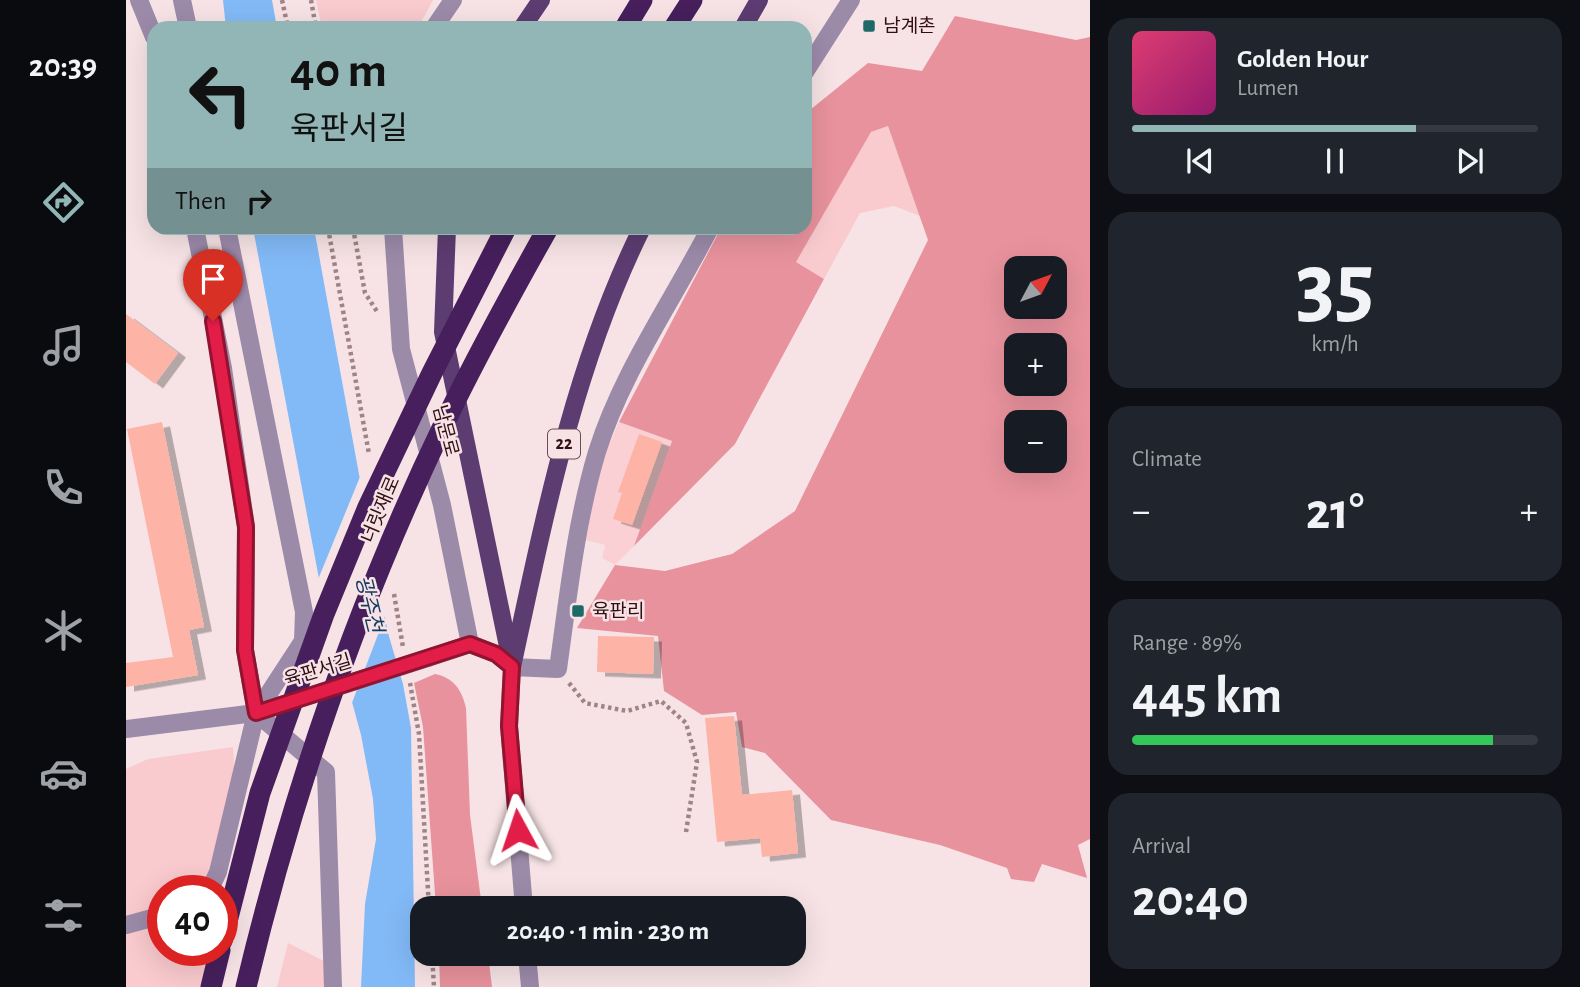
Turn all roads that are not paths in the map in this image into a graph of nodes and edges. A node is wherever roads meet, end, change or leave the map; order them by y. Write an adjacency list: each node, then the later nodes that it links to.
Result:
1 (139, 0): 9 (street)
2 (182, 0): 10 (street)
3 (453, 0): 11 (street)
4 (541, 0): 12 (main road)
5 (642, 0): 13 (highway)
6 (692, 0): 14 (highway)
7 (759, 0): 15 (main road)
8 (851, 0): 16 (street)
9 (148, 21)
10 (186, 21)
11 (439, 21)
12 (527, 21)
13 (629, 21)
14 (678, 21)
15 (747, 21)
16 (812, 61)
17 (196, 235): 27 (street)
18 (228, 235): 27 (street)
19 (393, 235): 25 (street, 남문로)
20 (447, 235): 26 (main road)
21 (502, 235): 30 (highway, 너릿재로, bridge)
22 (544, 235): 37 (highway, 너릿재로, bridge)
23 (639, 235): 26 (main road, 22)
24 (706, 235): 26 (street)
25 (470, 644): 26 (street); 27 (street, 육판서길, bridge)
26 (512, 667): 31 (street)
27 (256, 713): 28 (street, 육판서길); 29 (street); 38 (street)
28 (126, 729)
29 (217, 875)
30 (238, 879)
31 (523, 896)
32 (147, 919): 33 (street)
33 (126, 925)
34 (216, 966): 36 (highway)
35 (528, 966): 39 (street)
36 (211, 987)
37 (246, 987)
38 (332, 987)
39 (530, 987)

